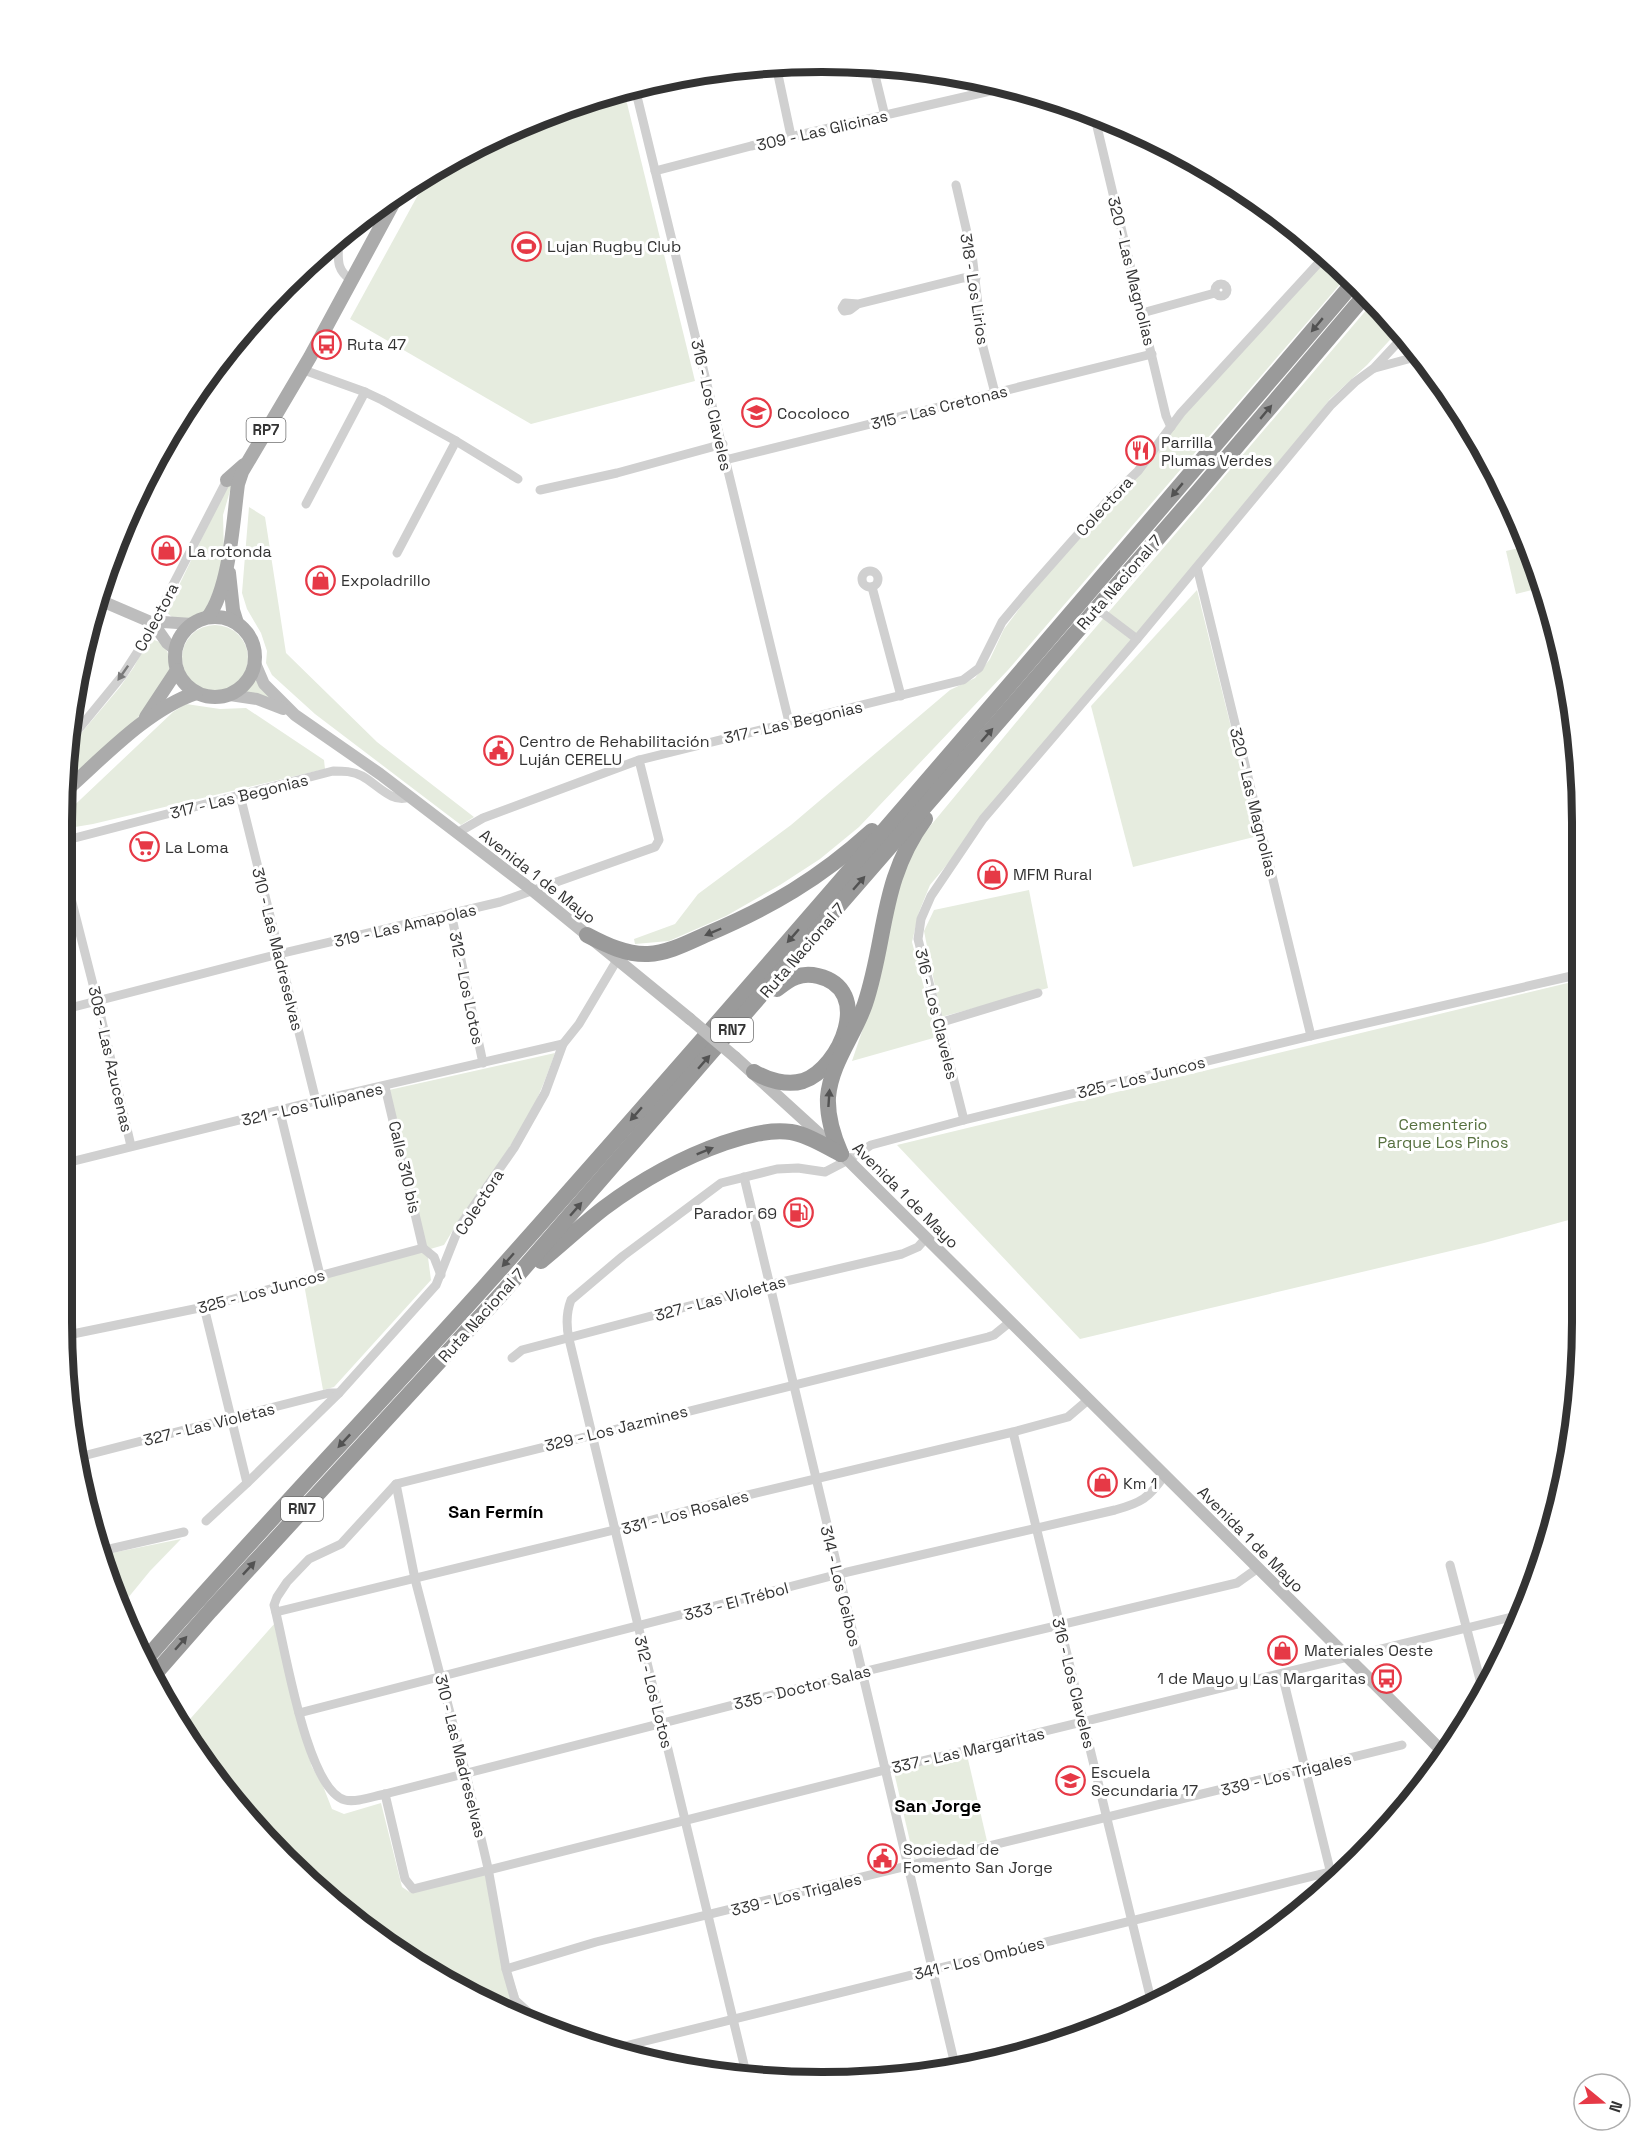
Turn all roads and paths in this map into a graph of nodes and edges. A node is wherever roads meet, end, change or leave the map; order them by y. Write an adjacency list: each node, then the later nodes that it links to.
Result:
1 (777, 74): 7 (street)
2 (875, 74): 5 (street)
3 (989, 91): 5 (street, 309 - Las Glicinas)
4 (637, 96): 8 (street, 316 - Los Claveles)
5 (885, 116): 7 (street, 309 - Las Glicinas)
6 (1097, 124): 19 (street, 320 - Las Magnolias)
7 (791, 136): 8 (street, 309 - Las Glicinas)
8 (656, 171): 29 (street, 316 - Los Claveles)
9 (956, 185): 13 (street, 318 - Los Lirios)
10 (389, 210): 14 (main road, RP7)
11 (338, 249): 14 (street)
12 (1320, 261): 27 (street, Colectora)
13 (976, 278): 18 (street); 26 (street, 318 - Los Lirios)
14 (351, 280): 24 (main road, RP7)
15 (1349, 289): 60 (highway, Ruta Nacional 7 / RN7, one-way to 60)
16 (1215, 293): 19 (street)
17 (1360, 301): 41 (highway, Ruta Nacional 7 / RN7, one-way to 17)
18 (858, 304)
19 (1142, 313): 21 (street, 320 - Las Magnolias)
20 (1398, 342): 23 (street)
21 (1152, 354): 26 (street, 315 - Las Cretonas); 27 (street, 320 - Las Magnolias)
22 (1411, 358): 23 (street)
23 (1374, 368): 38 (street)
24 (301, 369): 25 (street); 30 (main road, RP7)
25 (365, 392): 28 (street); 35 (street)
26 (995, 393): 31 (street, 315 - Las Cretonas)
27 (1171, 427): 50 (street, Colectora)
28 (456, 441): 32 (street); 36 (street)
29 (723, 444): 31 (street, 316 - Los Claveles); 34 (street)
30 (250, 459): 33 (main road); 37 (main road, RP7)
31 (725, 460): 55 (street, 316 - Los Claveles)
32 (518, 479)
33 (227, 480): 43 (street, Colectora)
34 (540, 490)
35 (306, 504)
36 (397, 553)
37 (227, 559): 42 (main road, RP7); 44 (main road, RP7)
38 (1197, 567): 46 (street); 78 (street, 320 - Las Magnolias)
39 (872, 587): 53 (street)
40 (106, 603): 43 (main road)
41 (1096, 608): 46 (street); 59 (highway, Ruta Nacional 7 / RN7, one-way to 41)
42 (208, 617): 44 (main road); 45 (main road)
43 (153, 623): 45 (main road); 47 (main road); 57 (street, Colectora, one-way to 57)
44 (237, 623): 48 (main road, RP7)
45 (192, 624): 47 (main road)
46 (1137, 639): 77 (street, 316 - Los Claveles)
47 (176, 650): 49 (main road)
48 (255, 663): 52 (main road); 54 (main road, Avenida 1 de Mayo)
49 (177, 670): 51 (main road); 56 (main road)
50 (963, 680): 53 (street, 317 - Las Begonias)
51 (196, 693): 52 (main road); 56 (main road)
52 (230, 695): 54 (main road, Avenida 1 de Mayo)
53 (901, 696): 55 (street, 317 - Las Begonias)
54 (295, 714): 63 (main road, Avenida 1 de Mayo)
55 (789, 722): 58 (street, 317 - Las Begonias)
56 (141, 724): 61 (main road)
57 (77, 730)
58 (639, 760): 64 (street, 317 - Las Begonias); 66 (street, 319 - Las Amapolas)
59 (961, 765): 76 (highway, Ruta Nacional 7 / RN7, one-way to 59); 87 (highway, one-way to 59)
60 (930, 777): 69 (highway, one-way to 69); 127 (highway, Ruta Nacional 7 / RN7, one-way to 127)
61 (74, 784)
62 (240, 795): 63 (street, 317 - Las Begonias); 65 (street, 317 - Las Begonias); 70 (street, 310 - Las Madreselvas)
63 (410, 797): 64 (main road, Avenida 1 de Mayo)
64 (457, 833): 66 (main road, Avenida 1 de Mayo)
65 (72, 839)
66 (532, 890): 68 (street, 319 - Las Amapolas); 69 (main road, Avenida 1 de Mayo)
67 (72, 903): 74 (street, 308 - Las Azucenas)
68 (451, 913): 70 (street, 319 - Las Amapolas); 80 (street, 312 - Los Lotos)
69 (587, 935): 71 (main road, Avenida 1 de Mayo)
70 (279, 954): 74 (street, 319 - Las Amapolas); 83 (street, 310 - Las Madreselvas)
71 (617, 960): 79 (street, Colectora); 81 (main road, Avenida 1 de Mayo, bridge)
72 (1572, 976): 78 (street, 325 - Los Juncos)
73 (1038, 993): 77 (street)
74 (98, 1000): 75 (street, 319 - Las Amapolas); 86 (street, 308 - Las Azucenas)
75 (72, 1007)
76 (750, 1009): 81 (highway); 95 (highway, Ruta Nacional 7 / RN7, one-way to 76)
77 (939, 1023): 85 (street, 316 - Los Claveles)
78 (1311, 1036): 85 (street, 325 - Los Juncos)
79 (563, 1044): 80 (street, 321 - Los Tulipanes); 93 (street, Colectora)
80 (483, 1063): 82 (street, 321 - Los Tulipanes)
81 (754, 1072): 87 (main road, Avenida 1 de Mayo)
82 (385, 1087): 83 (street, 321 - Los Tulipanes); 91 (street, Calle 310 bis)
83 (316, 1101): 84 (street, 321 - Los Tulipanes)
84 (280, 1112): 86 (street, 321 - Los Tulipanes); 92 (street)
85 (964, 1120): 87 (street, 325 - Los Juncos)
86 (131, 1146): 88 (street, 321 - Los Tulipanes)
87 (845, 1157): 89 (street, 325 - Los Juncos); 90 (main road, Avenida 1 de Mayo); 95 (highway, one-way to 87)
88 (72, 1161)
89 (744, 1177): 94 (street, 314 - Los Ceibos); 97 (street, 325 - Los Juncos)
90 (926, 1238): 94 (street, 327 - Las Violetas); 98 (main road, Avenida 1 de Mayo)
91 (423, 1248): 92 (street, 325 - Los Juncos); 93 (street)
92 (320, 1275): 96 (street, 325 - Los Juncos)
93 (441, 1275): 103 (street, Colectora)
94 (769, 1285): 100 (street, 327 - Las Violetas); 102 (street, 314 - Los Ceibos)
95 (503, 1292): 129 (highway, Ruta Nacional 7 / RN7, one-way to 95)
96 (204, 1307): 99 (street, 325 - Los Juncos); 105 (street)
97 (567, 1310): 100 (street, 312 - Los Lotos)
98 (1010, 1322): 102 (street, 329 - Los Jazmines); 104 (main road, Avenida 1 de Mayo)
99 (72, 1333)
100 (569, 1339): 101 (street, 327 - Las Violetas); 107 (street, 312 - Los Lotos)
101 (512, 1358)
102 (792, 1386): 107 (street, 329 - Los Jazmines); 110 (street, 314 - Los Ceibos)
103 (339, 1393): 105 (street, 327 - Las Violetas); 111 (street, Colectora)
104 (1088, 1400): 106 (street, 331 - Los Rosales); 109 (main road, Avenida 1 de Mayo)
105 (232, 1418): 108 (street, 327 - Las Violetas); 111 (street)
106 (1013, 1432): 110 (street, 331 - Los Rosales); 114 (street, 316 - Los Claveles)
107 (591, 1434): 112 (street, 329 - Los Jazmines); 115 (street, 312 - Los Lotos)
108 (84, 1455)
109 (1164, 1476): 114 (street, 333 - El Trébol); 119 (main road, Avenida 1 de Mayo)
110 (815, 1479): 115 (street, 331 - Los Rosales); 120 (street, 314 - Los Ceibos)
111 (247, 1483): 113 (street, Colectora)
112 (396, 1484): 121 (street, 310 - Las Madreselvas); 122 (street)
113 (206, 1521)
114 (1036, 1528): 120 (street, 333 - El Trébol); 124 (street, 316 - Los Claveles)
115 (614, 1530): 121 (street, 331 - Los Rosales); 125 (street, 312 - Los Lotos)
116 (184, 1532): 117 (street)
117 (108, 1549)
118 (1450, 1565): 126 (street)
119 (1258, 1568): 124 (street, 335 - Doctor Salas); 128 (main road, Avenida 1 de Mayo)
120 (839, 1574): 125 (street, 333 - El Trébol); 130 (street, 314 - Los Ceibos)
121 (415, 1580): 122 (street, 331 - Los Rosales); 132 (street, 310 - Las Madreselvas)
122 (276, 1612): 134 (street)
123 (1511, 1617): 126 (street, 337 - Las Margaritas)
124 (1060, 1625): 130 (street, 335 - Doctor Salas); 135 (street, 316 - Los Claveles)
125 (638, 1626): 132 (street, 333 - El Trébol); 136 (street, 312 - Los Lotos)
126 (1466, 1628): 128 (street, 337 - Las Margaritas); 133 (street)
127 (150, 1655)
128 (1347, 1658): 131 (street, 337 - Las Margaritas); 138 (main road, Avenida 1 de Mayo)
129 (158, 1670)
130 (862, 1672): 136 (street, 335 - Doctor Salas); 139 (street, 314 - Los Ceibos)
131 (1282, 1674): 135 (street, 337 - Las Margaritas); 140 (street)
132 (441, 1676): 134 (street, 333 - El Trébol); 141 (street, 310 - Las Madreselvas)
133 (1480, 1681)
134 (299, 1713): 142 (street, 335 - Doctor Salas)
135 (1084, 1722): 139 (street, 337 - Las Margaritas); 143 (street, 316 - Los Claveles)
136 (662, 1723): 141 (street, 335 - Doctor Salas); 144 (street, 312 - Los Lotos)
137 (1402, 1745): 140 (street, 339 - Los Trigales)
138 (1439, 1749)
139 (885, 1770): 144 (street, 337 - Las Margaritas); 145 (street, 314 - Los Ceibos)
140 (1305, 1770): 143 (street, 339 - Los Trigales); 147 (street)
141 (466, 1774): 142 (street, 335 - Doctor Salas); 146 (street, 310 - Las Madreselvas)
142 (385, 1794): 146 (street, 337 - Las Margaritas)
143 (1107, 1817): 145 (street, 339 - Los Trigales); 150 (street, 316 - Los Claveles)
144 (686, 1820): 146 (street, 337 - Las Margaritas); 149 (street, 312 - Los Lotos)
145 (906, 1866): 149 (street, 339 - Los Trigales); 152 (street, 314 - Los Ceibos)
146 (488, 1869): 151 (street, 310 - Las Madreselvas)
147 (1330, 1873)
148 (1325, 1878): 150 (street, 341 - Los Ombúes)
149 (709, 1916): 151 (street, 339 - Los Trigales); 155 (street, 312 - Los Lotos)
150 (1132, 1921): 152 (street, 341 - Los Ombúes); 153 (street, 316 - Los Claveles)
151 (506, 1969): 154 (street, 310 - Las Madreselvas)
152 (932, 1969): 155 (street, 341 - Los Ombúes); 157 (street, 314 - Los Ceibos)
153 (1150, 1997)
154 (528, 2012)
155 (734, 2021): 156 (street, 341 - Los Ombúes); 158 (street, 312 - Los Lotos)
156 (635, 2048)
157 (954, 2060)
158 (745, 2068)

